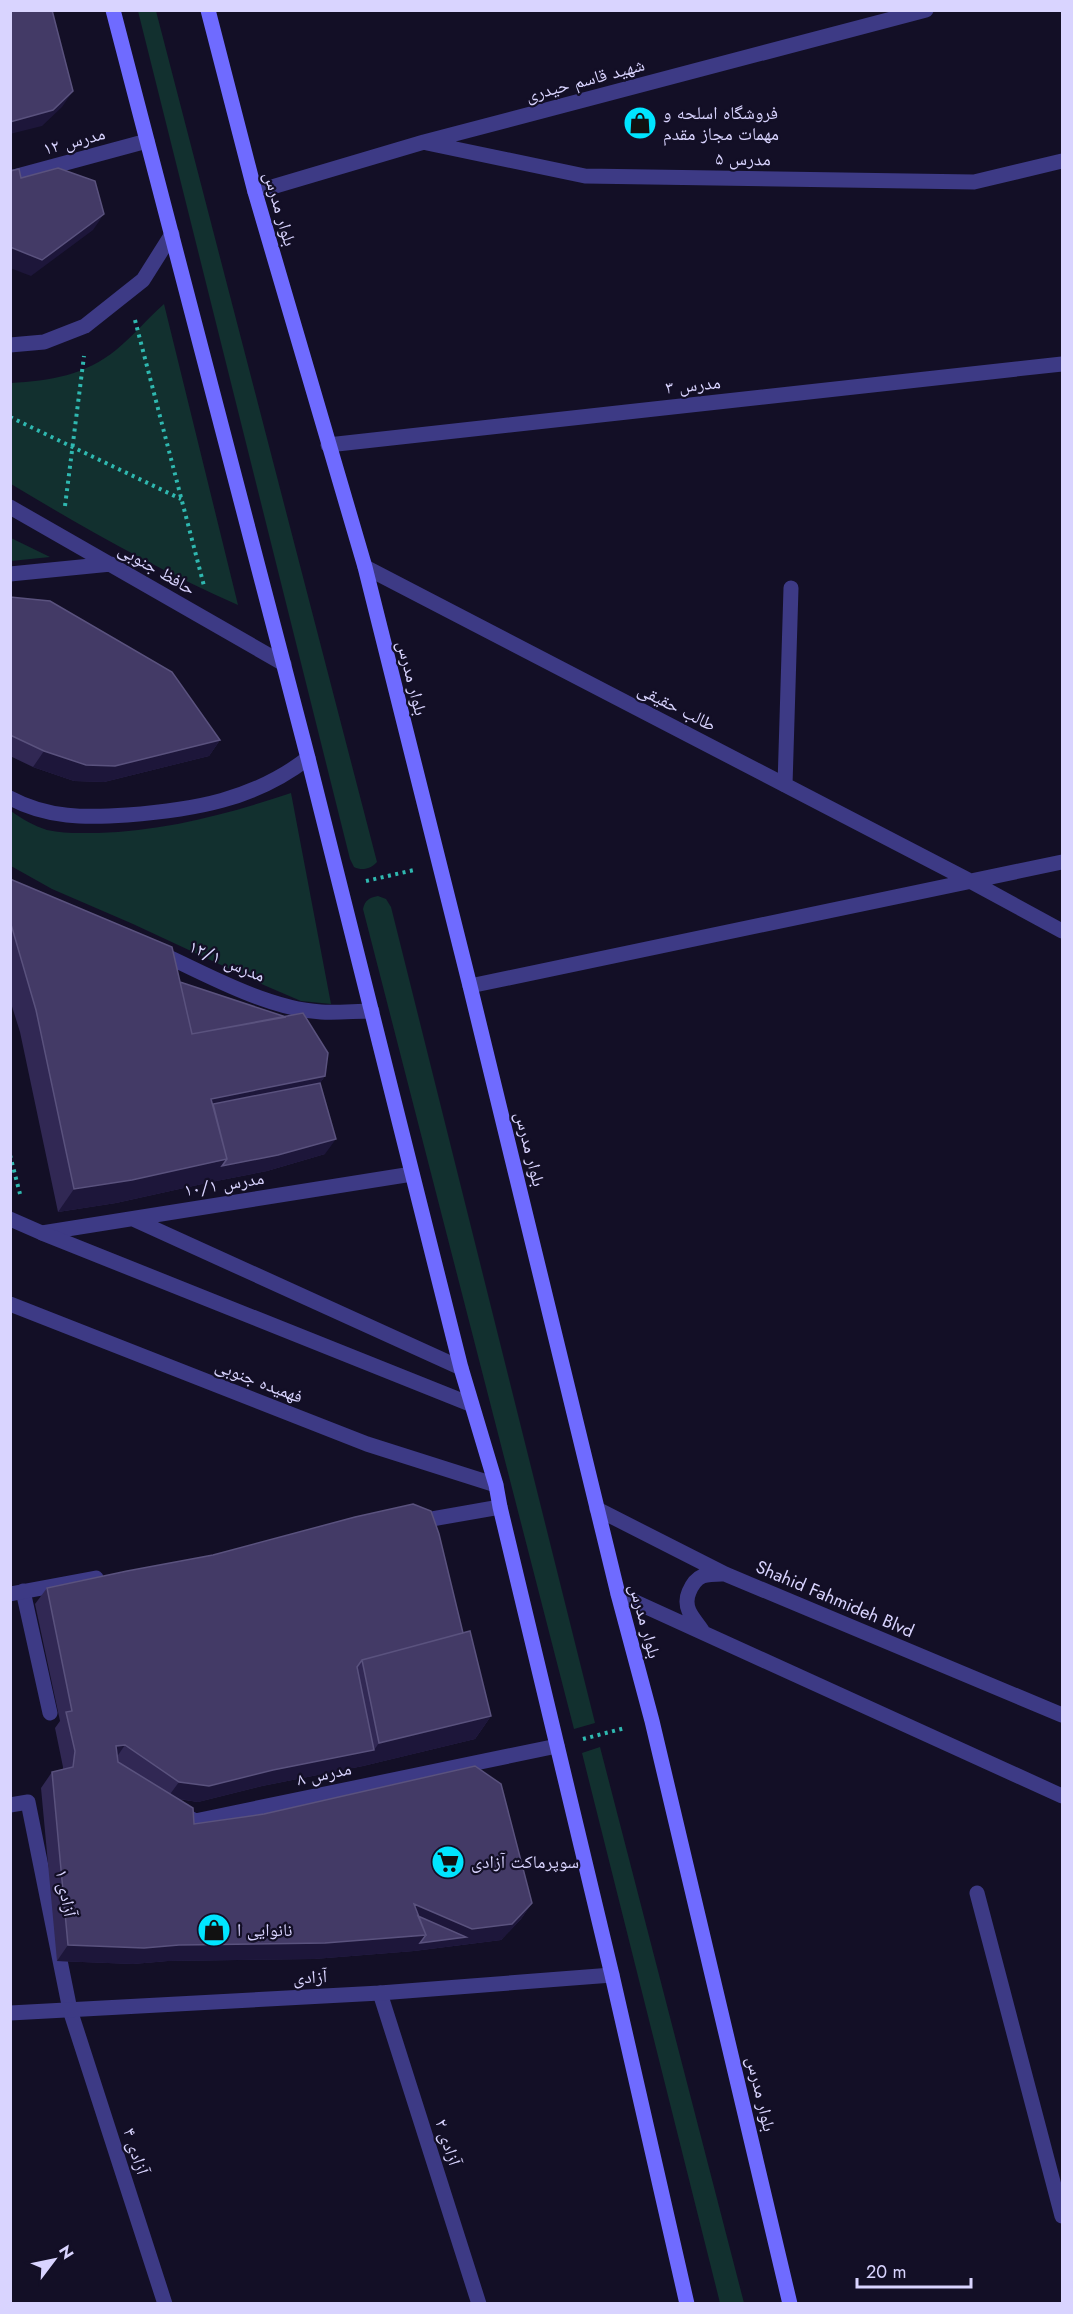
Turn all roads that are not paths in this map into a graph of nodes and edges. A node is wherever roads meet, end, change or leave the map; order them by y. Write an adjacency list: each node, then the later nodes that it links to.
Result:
1 (113, 10): 4 (main road)
2 (208, 10): 8 (main road, بلوار مدرس)
3 (926, 10): 5 (street, شهید قاسم حیدری)
4 (147, 141): 7 (street, مدرس ۱۲); 9 (main road)
5 (424, 142): 6 (street, مدرس ۵); 8 (street, شهید قاسم حیدری)
6 (1062, 161)
7 (10, 178)
8 (255, 192): 12 (main road, بلوار مدرس)
9 (172, 234): 10 (street); 18 (main road)
10 (10, 345)
11 (1062, 364): 12 (street, مدرس ۳)
12 (328, 445): 15 (main road, بلوار مدرس)
13 (10, 507): 14 (street, حافظ جنوبی)
14 (111, 564): 16 (street); 18 (street, حافظ جنوبی)
15 (365, 567): 20 (street, طالب حقیقی); 26 (main road, بلوار مدرس)
16 (10, 574)
17 (791, 588): 20 (street)
18 (284, 664): 19 (main road)
19 (308, 758): 21 (street); 27 (main road)
20 (785, 785): 23 (street, طالب حقیقی)
21 (10, 798)
22 (1062, 862): 23 (street)
23 (972, 882): 24 (street, طالب حقیقی); 26 (street)
24 (1062, 931)
25 (144, 946): 27 (street, مدرس ۱۲/۱)
26 (470, 986): 37 (main road, بلوار مدرس)
27 (372, 1011): 28 (main road)
28 (412, 1174): 30 (street, مدرس ۱۰/۱); 33 (main road)
29 (10, 1219): 31 (street)
30 (133, 1219): 31 (street, مدرس ۱۰/۱); 33 (street)
31 (42, 1233): 34 (street)
32 (10, 1304): 35 (street, فهمیده جنوبی)
33 (461, 1368): 34 (main road)
34 (470, 1404): 35 (main road)
35 (496, 1485): 36 (main road)
36 (500, 1507): 38 (street); 46 (main road)
37 (597, 1509): 39 (street, Shahid Fahmideh Blvd); 42 (main road, بلوار مدرس)
38 (395, 1526)
39 (725, 1574): 43 (street); 45 (street, Shahid Fahmideh Blvd)
40 (116, 1575): 41 (street)
41 (17, 1593): 44 (street)
42 (618, 1594): 43 (street); 59 (main road, بلوار مدرس)
43 (703, 1632): 47 (street)
44 (50, 1713)
45 (1062, 1715)
46 (557, 1746): 48 (street, مدرس ۸); 51 (main road)
47 (1062, 1796)
48 (167, 1804)
49 (10, 1806): 53 (street, آزادی ۱)
50 (976, 1893): 55 (street)
51 (612, 1975): 52 (street, آزادی); 58 (main road)
52 (380, 1993): 53 (street, آزادی); 57 (street, آزادی ۲)
53 (70, 2010): 54 (street, آزادی); 56 (street, آزادی ۴)
54 (10, 2013)
55 (1062, 2216)
56 (165, 2304)
57 (479, 2304)
58 (687, 2304)
59 (790, 2304)

